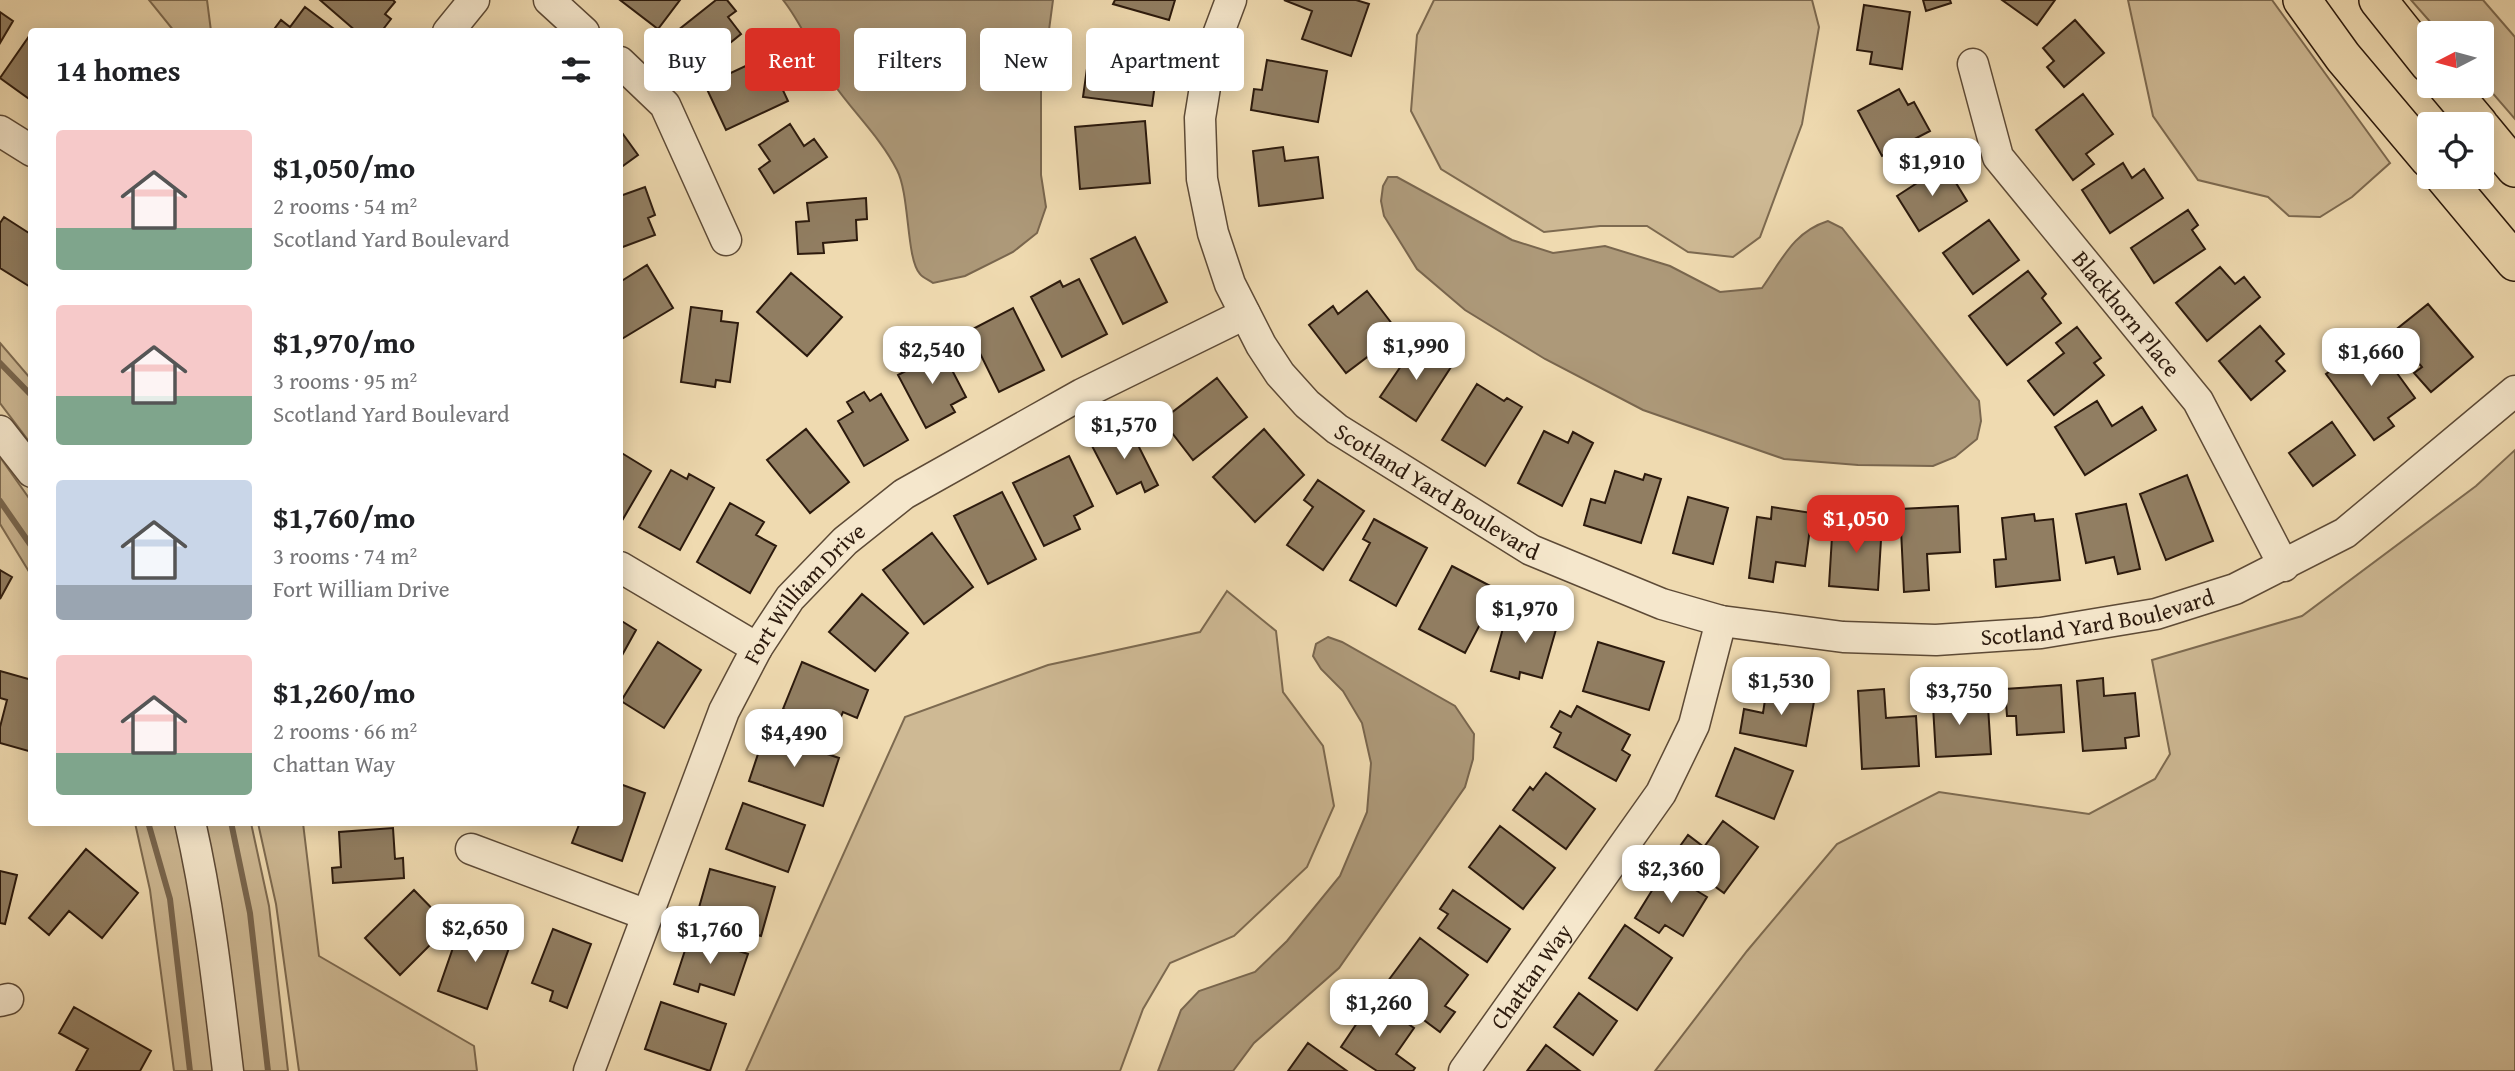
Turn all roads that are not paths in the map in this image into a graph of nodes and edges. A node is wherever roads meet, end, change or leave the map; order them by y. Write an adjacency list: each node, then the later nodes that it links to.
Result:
1 (474, 0): 6 (street)
2 (549, 0): 7 (street)
3 (1231, 0): 21 (street, Scotland Yard Boulevard)
4 (2302, 0): 15 (main road)
5 (2378, 0): 8 (main road)
6 (452, 28)
7 (580, 28)
8 (2417, 49)
9 (1973, 64): 25 (street, Blackhorn Place)
10 (623, 65): 19 (street)
11 (2457, 98): 12 (main road)
12 (2468, 112)
13 (0, 131): 16 (street)
14 (2494, 143): 17 (main road)
15 (2417, 145)
16 (28, 149)
17 (2515, 168)
18 (2454, 189): 20 (main road)
19 (726, 240)
20 (2515, 262)
21 (1245, 314): 27 (street, Scotland Yard Boulevard); 28 (street, Fort William Drive)
22 (2515, 391): 25 (street, Scotland Yard Boulevard)
23 (0, 431): 24 (street)
24 (28, 467)
25 (2284, 566): 27 (street, Scotland Yard Boulevard)
26 (623, 569): 28 (street)
27 (1721, 621): 34 (street, Chattan Way)
28 (757, 648): 31 (street, Fort William Drive)
29 (191, 826): 32 (street)
30 (471, 849): 31 (street)
31 (647, 915): 33 (street, Fort William Drive)
32 (228, 1071)
33 (589, 1071)
34 (1464, 1071)

